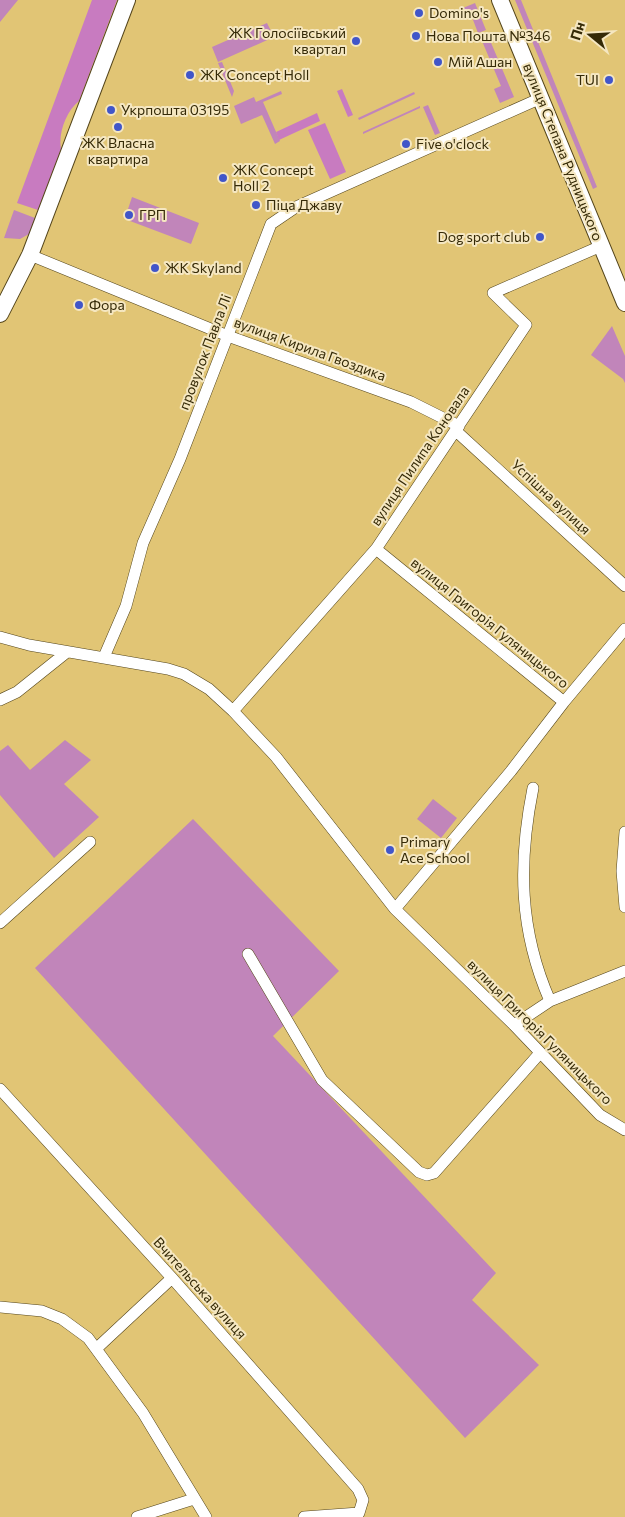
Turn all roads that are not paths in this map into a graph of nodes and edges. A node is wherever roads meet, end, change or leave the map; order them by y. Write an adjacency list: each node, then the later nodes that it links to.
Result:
1 (126, 0): 5 (street)
2 (500, 0): 3 (street, вулиця Степана Рудницького)
3 (541, 98): 4 (street, вулиця Степана Рудницького); 8 (street, провулок Павла Лі)
4 (594, 249): 6 (street, вулиця Степана Рудницького); 9 (street, вулиця Пилипа Коновала)
5 (34, 257): 7 (street); 8 (street, вулиця Кирила Гвоздика)
6 (625, 303)
7 (0, 314)
8 (228, 336): 9 (street, вулиця Кирила Гвоздика); 15 (street, провулок Павла Лі)
9 (458, 428): 10 (street, вулиця Пилипа Коновала); 11 (street, Успішна вулиця)
10 (376, 549): 17 (street, вулиця Григорія Гуляницького); 18 (street, вулиця Пилипа Коновала)
11 (625, 586)
12 (625, 629): 17 (street)
13 (0, 637): 14 (street, вулиця Григорія Гуляницького)
14 (66, 652): 15 (street, вулиця Григорія Гуляницького); 16 (street)
15 (104, 657): 18 (street, вулиця Григорія Гуляницького)
16 (0, 700)
17 (564, 702): 23 (street, вулиця Григорія Гуляницького)
18 (233, 710): 23 (street, вулиця Григорія Гуляницького)
19 (533, 788): 27 (street)
20 (625, 832): 22 (street)
21 (90, 842): 24 (street)
22 (625, 907)
23 (395, 909): 28 (street, вулиця Григорія Гуляницького)
24 (0, 923)
25 (248, 954): 29 (street)
26 (625, 971): 27 (street)
27 (550, 1001): 28 (street)
28 (514, 1025): 29 (street, вулиця Григорія Гуляницького)
29 (540, 1053): 31 (street, вулиця Григорія Гуляницького)
30 (0, 1089): 32 (street, Вчительська вулиця)
31 (625, 1130)
32 (172, 1278): 34 (street); 38 (street, Вчительська вулиця)
33 (0, 1307): 34 (street)
34 (97, 1348): 35 (street)
35 (194, 1499): 36 (street); 37 (street)
36 (137, 1517)
37 (206, 1517)
38 (304, 1517)

